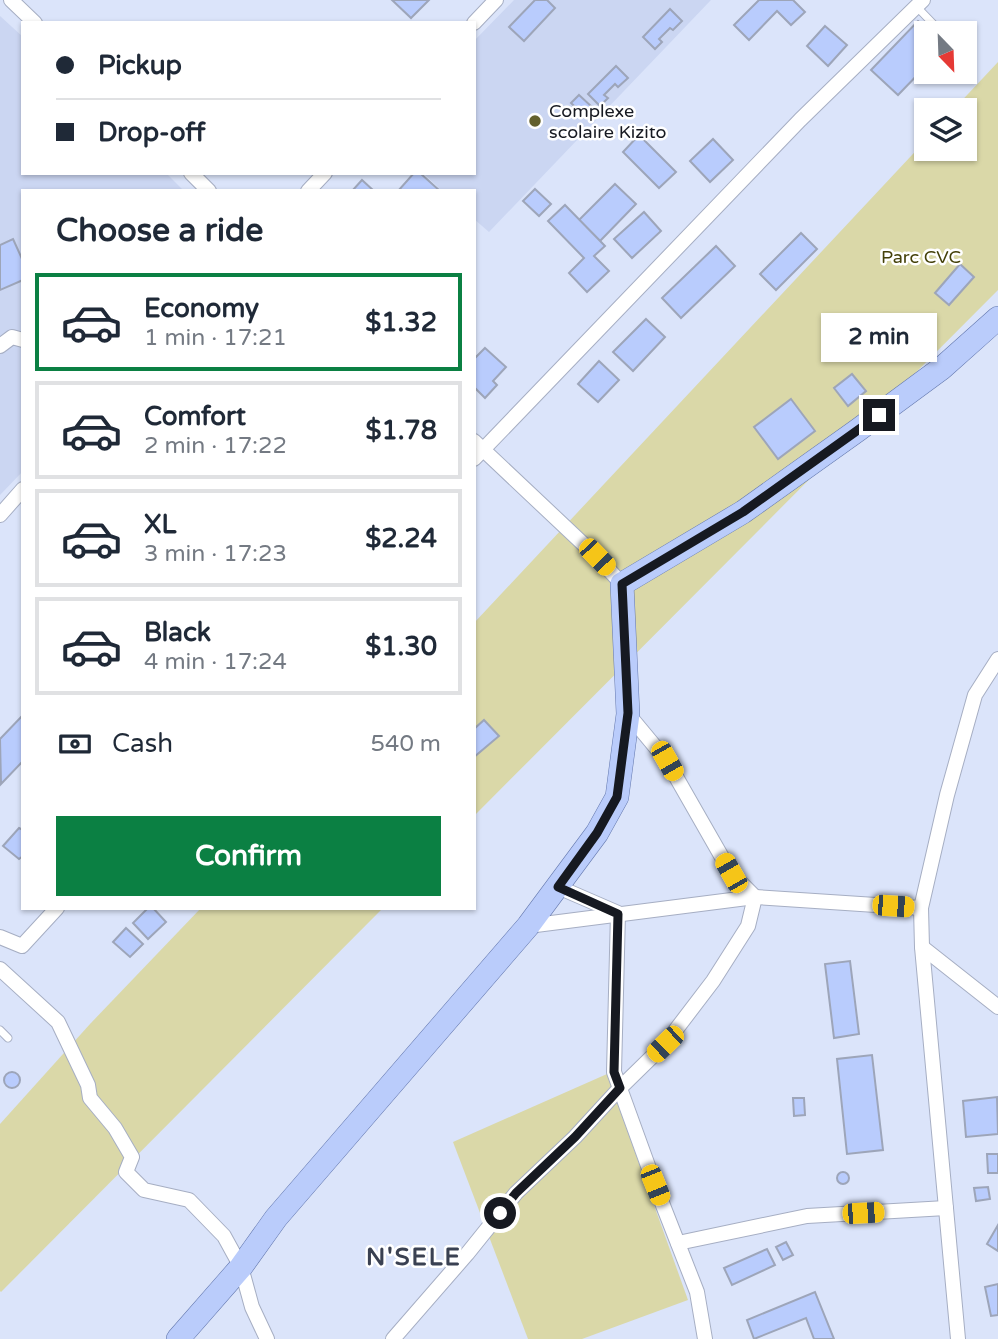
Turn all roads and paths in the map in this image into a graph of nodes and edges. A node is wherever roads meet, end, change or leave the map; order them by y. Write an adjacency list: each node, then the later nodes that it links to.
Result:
1 (11, 0): 4 (street)
2 (496, 0): 5 (street)
3 (918, 2): 6 (lane); 14 (street)
4 (33, 21)
5 (476, 21)
6 (933, 21)
7 (193, 175): 9 (street)
8 (324, 175): 10 (street)
9 (207, 189)
10 (310, 189)
11 (998, 318): 17 (main road)
12 (21, 339): 13 (street)
13 (0, 346)
14 (477, 450): 17 (street)
15 (21, 491): 16 (street)
16 (0, 515)
17 (622, 584): 19 (main road)
18 (998, 659): 22 (street)
19 (628, 713): 20 (main road); 21 (street)
20 (558, 887): 24 (street); 25 (main road)
21 (755, 897): 22 (street); 24 (street); 32 (street)
22 (921, 908): 27 (street)
23 (55, 910): 26 (street)
24 (618, 914): 25 (street); 32 (street)
25 (528, 926): 35 (main road)
26 (0, 937)
27 (922, 947): 29 (street); 33 (street)
28 (0, 969): 35 (street)
29 (998, 1007)
30 (0, 1030): 31 (lane)
31 (8, 1038)
32 (620, 1088): 34 (street); 38 (street)
33 (946, 1208): 34 (street); 40 (street)
34 (678, 1243): 39 (street)
35 (241, 1267): 36 (main road); 37 (street)
36 (178, 1339)
37 (267, 1339)
38 (394, 1339)
39 (705, 1339)
40 (958, 1339)

